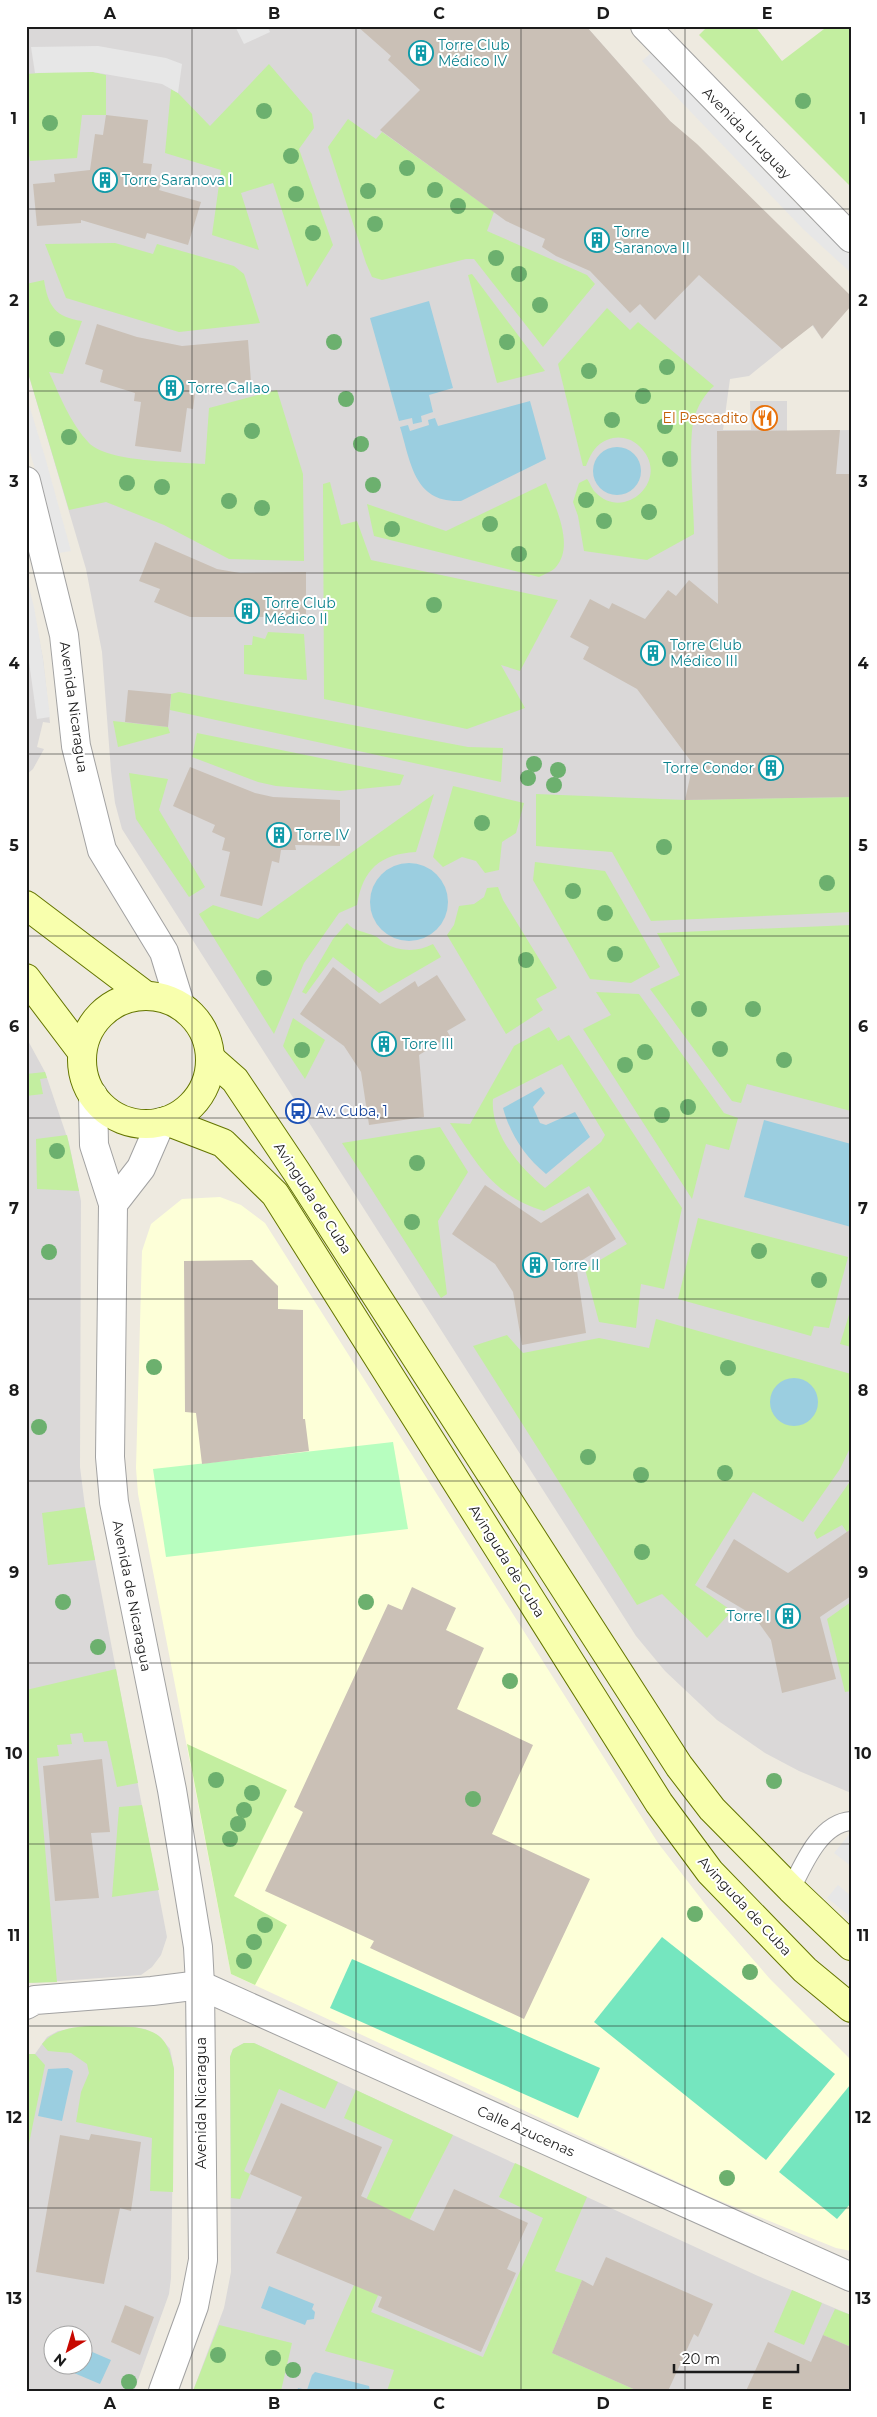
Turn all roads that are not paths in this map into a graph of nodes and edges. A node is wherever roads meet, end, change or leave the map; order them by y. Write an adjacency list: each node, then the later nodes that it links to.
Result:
1 (645, 26): 2 (street, Avenida Uruguay)
2 (851, 238)
3 (26, 481): 7 (street, Avenida Nicaragua)
4 (26, 905): 6 (main road)
5 (26, 978): 8 (main road)
6 (145, 995): 7 (main road); 8 (main road)
7 (180, 1004): 9 (main road)
8 (82, 1052): 10 (main road)
9 (210, 1058): 11 (main road); 14 (main road, Avinguda de Cuba)
10 (93, 1095): 11 (main road); 12 (street, Avenida de Nicaragua)
11 (164, 1122): 12 (street); 18 (main road, Avinguda de Cuba)
12 (113, 1204): 16 (street, Avenida de Nicaragua)
13 (851, 1821): 14 (lane)
14 (791, 1889): 15 (main road, Avinguda de Cuba)
15 (851, 1946)
16 (200, 1985): 17 (street); 19 (street, Calle Azucenas); 20 (street, Avenida Nicaragua)
17 (26, 2006)
18 (851, 2008)
19 (851, 2277)
20 (163, 2391)

